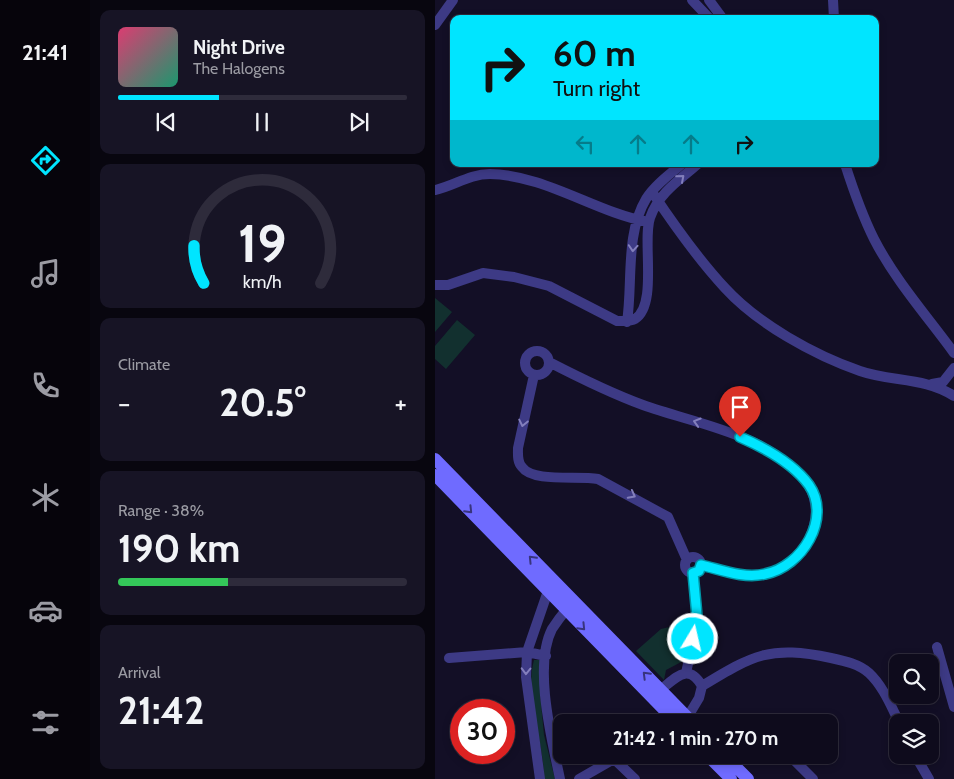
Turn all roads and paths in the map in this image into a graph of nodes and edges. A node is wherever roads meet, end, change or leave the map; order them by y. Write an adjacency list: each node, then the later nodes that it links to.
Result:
1 (453, 0): 8 (street)
2 (693, 0): 5 (street)
3 (709, 0): 6 (street)
4 (833, 0): 7 (street)
5 (706, 15)
6 (720, 15)
7 (834, 15)
8 (435, 26)
9 (679, 167): 13 (street)
10 (694, 167): 13 (street, one-way to 10)
11 (846, 167): 18 (street)
12 (435, 190): 14 (street)
13 (655, 196): 14 (street); 15 (street); 22 (street)
14 (637, 220): 15 (street); 17 (street, one-way to 17)
15 (648, 222): 17 (street)
16 (435, 285): 17 (street)
17 (627, 322)
18 (954, 353)
19 (549, 362): 21 (street); 21 (street); 27 (street, one-way to 19)
20 (954, 368): 22 (street)
21 (534, 375): 26 (street, one-way to 26)
22 (932, 384): 23 (street)
23 (954, 396)
24 (435, 459): 30 (main road, one-way to 24)
25 (435, 475): 29 (main road, one-way to 29)
26 (687, 560): 27 (street); 28 (street)
27 (701, 565): 28 (street)
28 (693, 573): 35 (street)
29 (548, 591): 30 (main road); 32 (street)
30 (570, 606): 33 (street); 37 (main road, one-way to 30); 39 (main road, one-way to 39)
31 (937, 647): 38 (street)
32 (527, 652): 33 (street); 34 (street); 47 (street, one-way to 47)
33 (546, 656): 48 (street)
34 (449, 658)
35 (687, 673): 36 (street); 37 (street)
36 (702, 686): 41 (street); 42 (street)
37 (660, 690): 40 (main road)
38 (954, 707)
39 (678, 714)
40 (679, 714)
41 (689, 714)
42 (895, 714)
43 (716, 764): 51 (main road)
44 (733, 764): 52 (main road)
45 (798, 764): 53 (street)
46 (920, 764): 54 (street)
47 (539, 779)
48 (561, 779)
49 (579, 779): 50 (street)
50 (635, 779)
51 (731, 779)
52 (748, 779)
53 (813, 779)
54 (929, 779)

